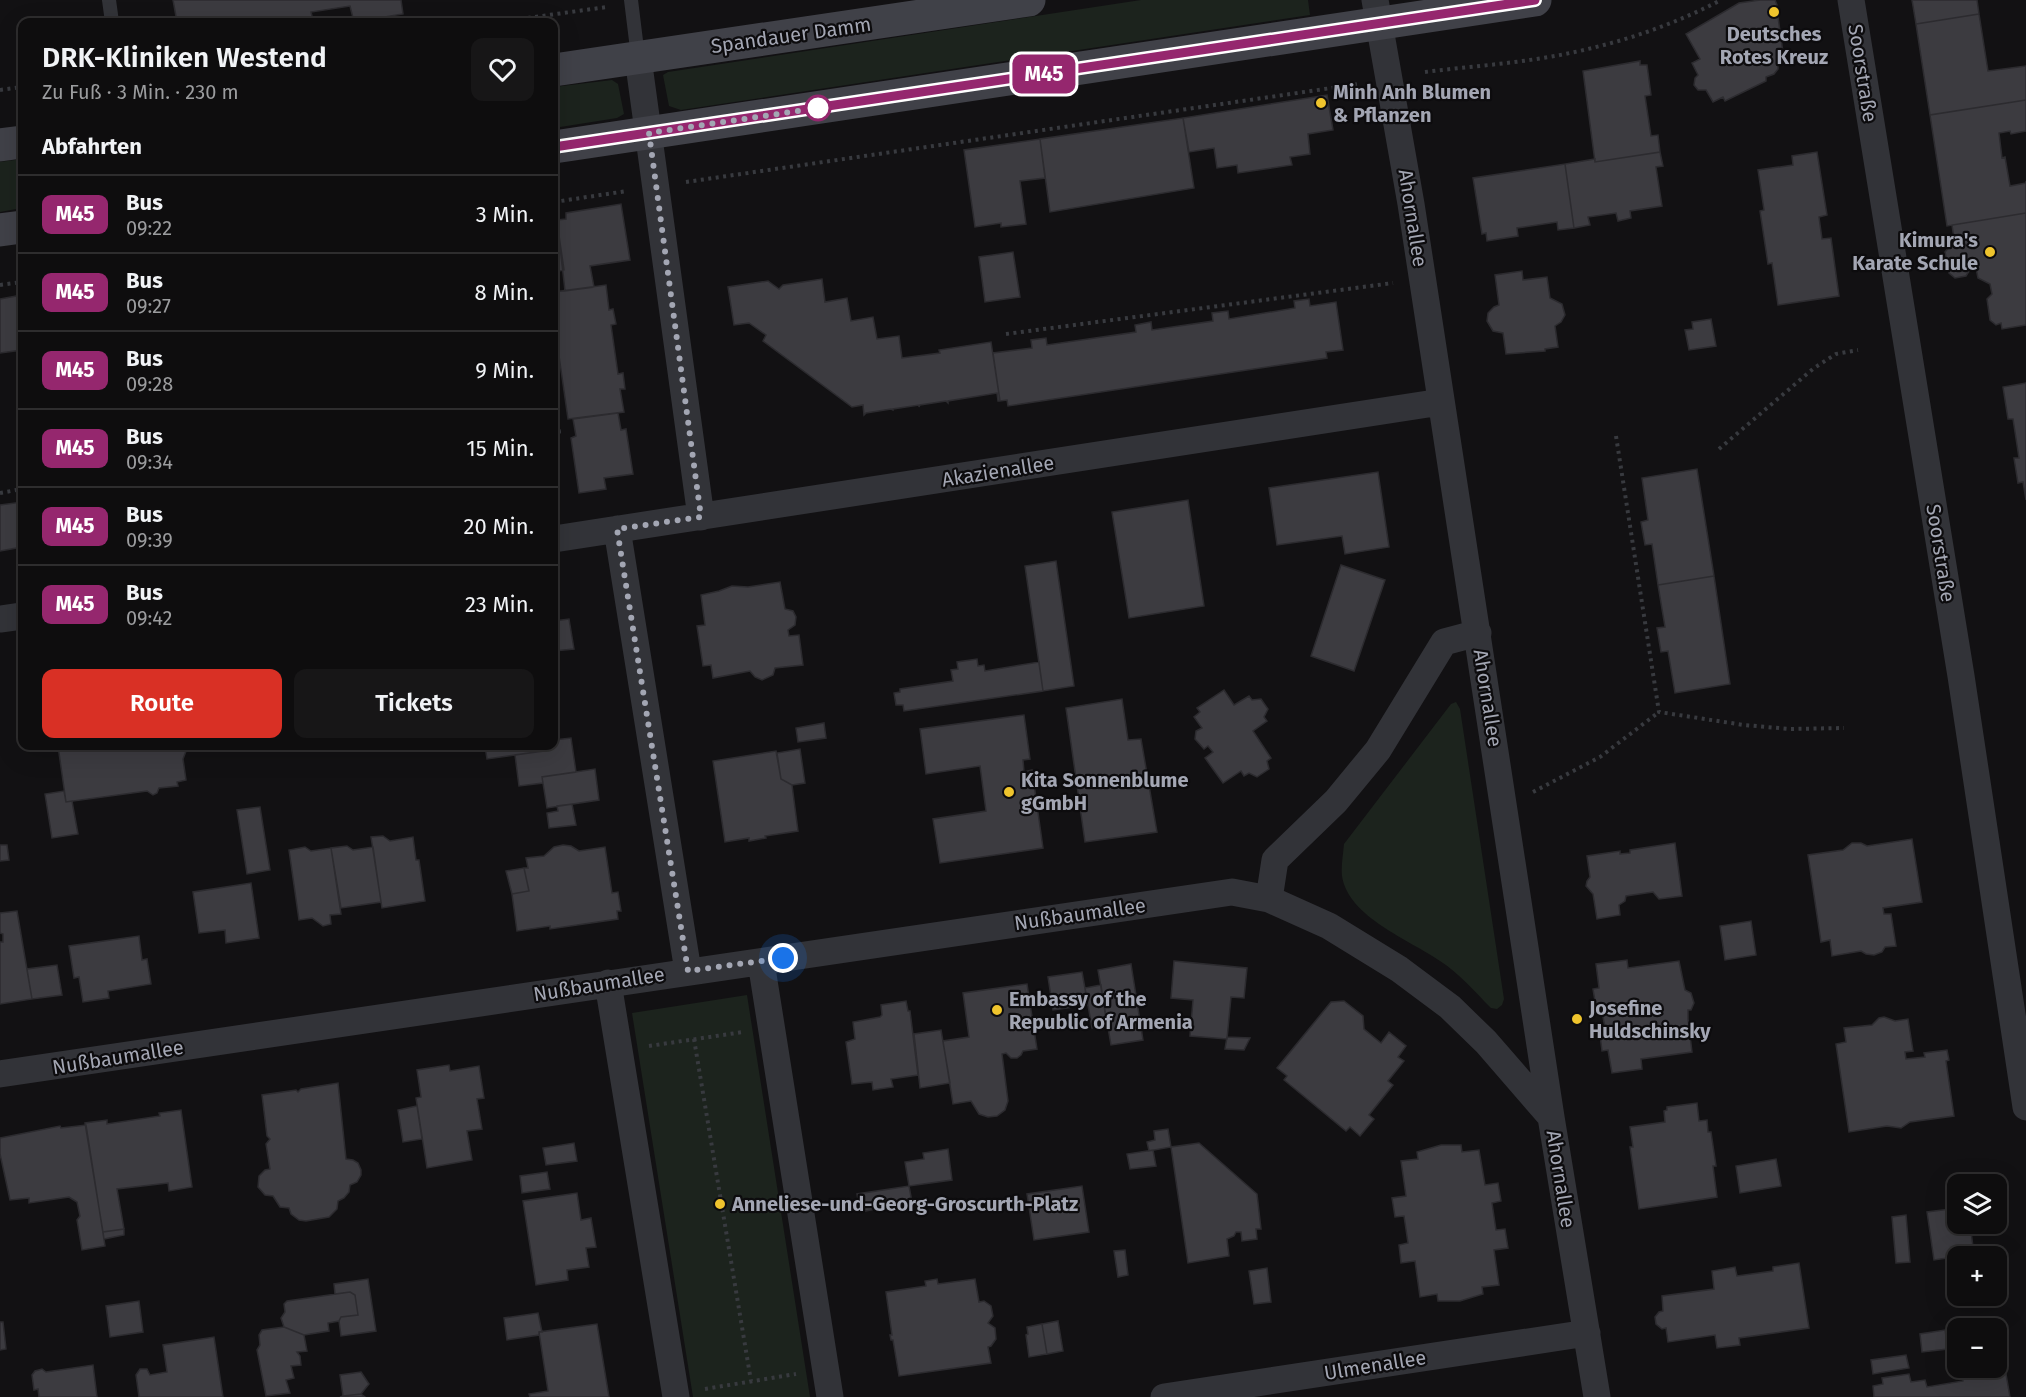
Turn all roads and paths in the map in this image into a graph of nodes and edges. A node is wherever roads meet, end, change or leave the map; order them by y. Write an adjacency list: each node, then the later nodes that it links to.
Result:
1 (109, 0): 8 (lane)
2 (1029, 0): 10 (main road, Spandauer Damm)
3 (1535, 0): 7 (main road)
4 (1721, 0): 12 (path)
5 (1851, 0): 52 (street, Soorstraße)
6 (631, 2): 9 (path); 10 (lane)
7 (1377, 12): 16 (main road); 30 (street, Ahornallee)
8 (111, 18)
9 (525, 18)
10 (638, 58): 11 (main road, Spandauer Damm); 16 (street)
11 (558, 68)
12 (1425, 72)
13 (1363, 83): 20 (path)
14 (18, 88): 15 (path)
15 (0, 90)
16 (649, 133): 19 (main road); 35 (street)
17 (18, 143): 18 (main road)
18 (0, 145)
19 (558, 146)
20 (680, 183)
21 (634, 190): 22 (path)
22 (558, 201)
23 (18, 228): 24 (main road)
24 (0, 230)
25 (1397, 282): 28 (path)
26 (18, 283): 27 (path)
27 (0, 285)
28 (1006, 334)
29 (1858, 350): 32 (path)
30 (1441, 402): 35 (street, Akazienallee); 40 (street, Ahornallee)
31 (1616, 436): 41 (path)
32 (1719, 449)
33 (18, 490): 34 (path)
34 (0, 493)
35 (701, 517): 36 (street, Akazienallee)
36 (617, 529): 37 (street, Akazienallee); 46 (street)
37 (558, 538)
38 (18, 617): 39 (street)
39 (0, 620)
40 (1478, 633): 44 (street); 53 (street, Ahornallee)
41 (1659, 712): 42 (path); 43 (path)
42 (1844, 728)
43 (1533, 792)
44 (1269, 899): 45 (street, Nußbaumallee); 53 (street, Nußbaumallee)
45 (761, 962): 46 (street, Nußbaumallee); 58 (street)
46 (688, 971): 47 (street, Nußbaumallee)
47 (608, 983): 51 (street, Nußbaumallee); 57 (street)
48 (747, 1031): 49 (path)
49 (694, 1040): 50 (path); 56 (path)
50 (643, 1047)
51 (0, 1074)
52 (2026, 1107)
53 (1551, 1117): 54 (street, Ahornallee)
54 (1587, 1334): 59 (street, Ulmenallee); 60 (street, Ahornallee)
55 (800, 1373): 56 (path)
56 (751, 1381): 57 (path)
57 (686, 1394)
58 (830, 1397)
59 (1164, 1397)
60 (1597, 1397)

